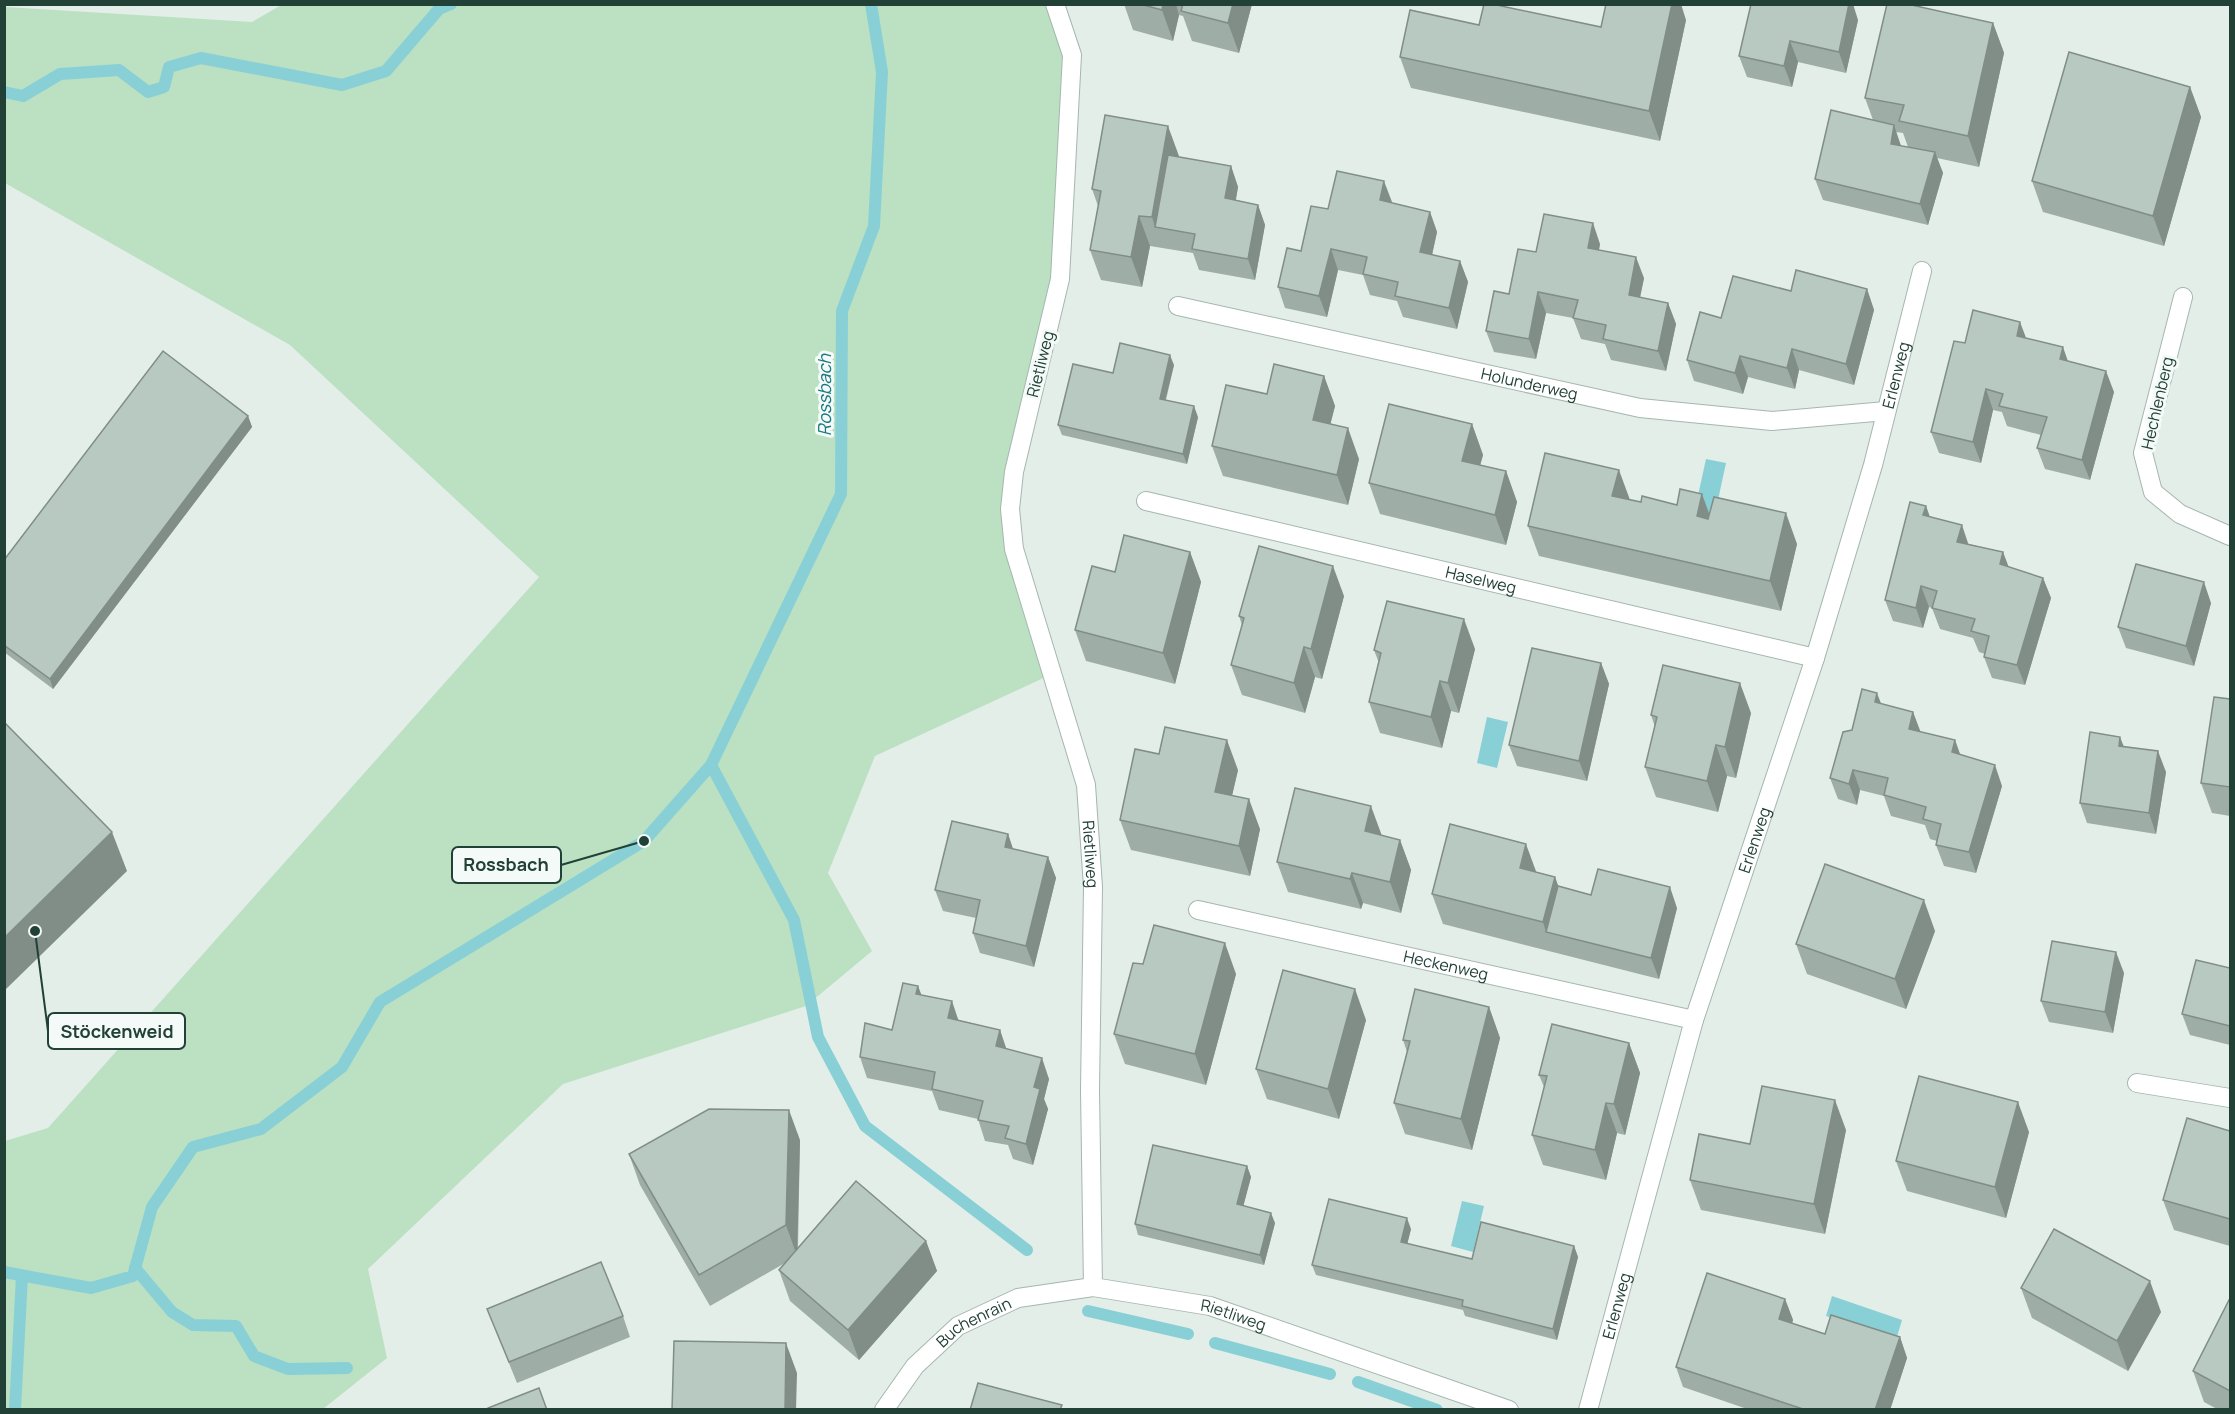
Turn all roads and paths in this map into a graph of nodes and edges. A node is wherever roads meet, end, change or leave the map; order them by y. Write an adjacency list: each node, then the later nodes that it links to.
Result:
1 (1055, 4): 13 (street, Rietliweg)
2 (1922, 271): 5 (street, Erlenweg)
3 (2183, 297): 7 (street, Hechlenberg)
4 (1178, 306): 5 (street, Holunderweg)
5 (1886, 411): 8 (street, Erlenweg)
6 (1146, 501): 8 (street, Haselweg)
7 (2230, 536)
8 (1815, 658): 10 (street, Erlenweg)
9 (1198, 910): 10 (street, Heckenweg)
10 (1694, 1020): 16 (street, Erlenweg)
11 (2137, 1083): 12 (street)
12 (2230, 1098)
13 (1093, 1287): 14 (street, Buchenrain); 15 (street, Rietliweg)
14 (884, 1410)
15 (1509, 1410)
16 (1588, 1410)

